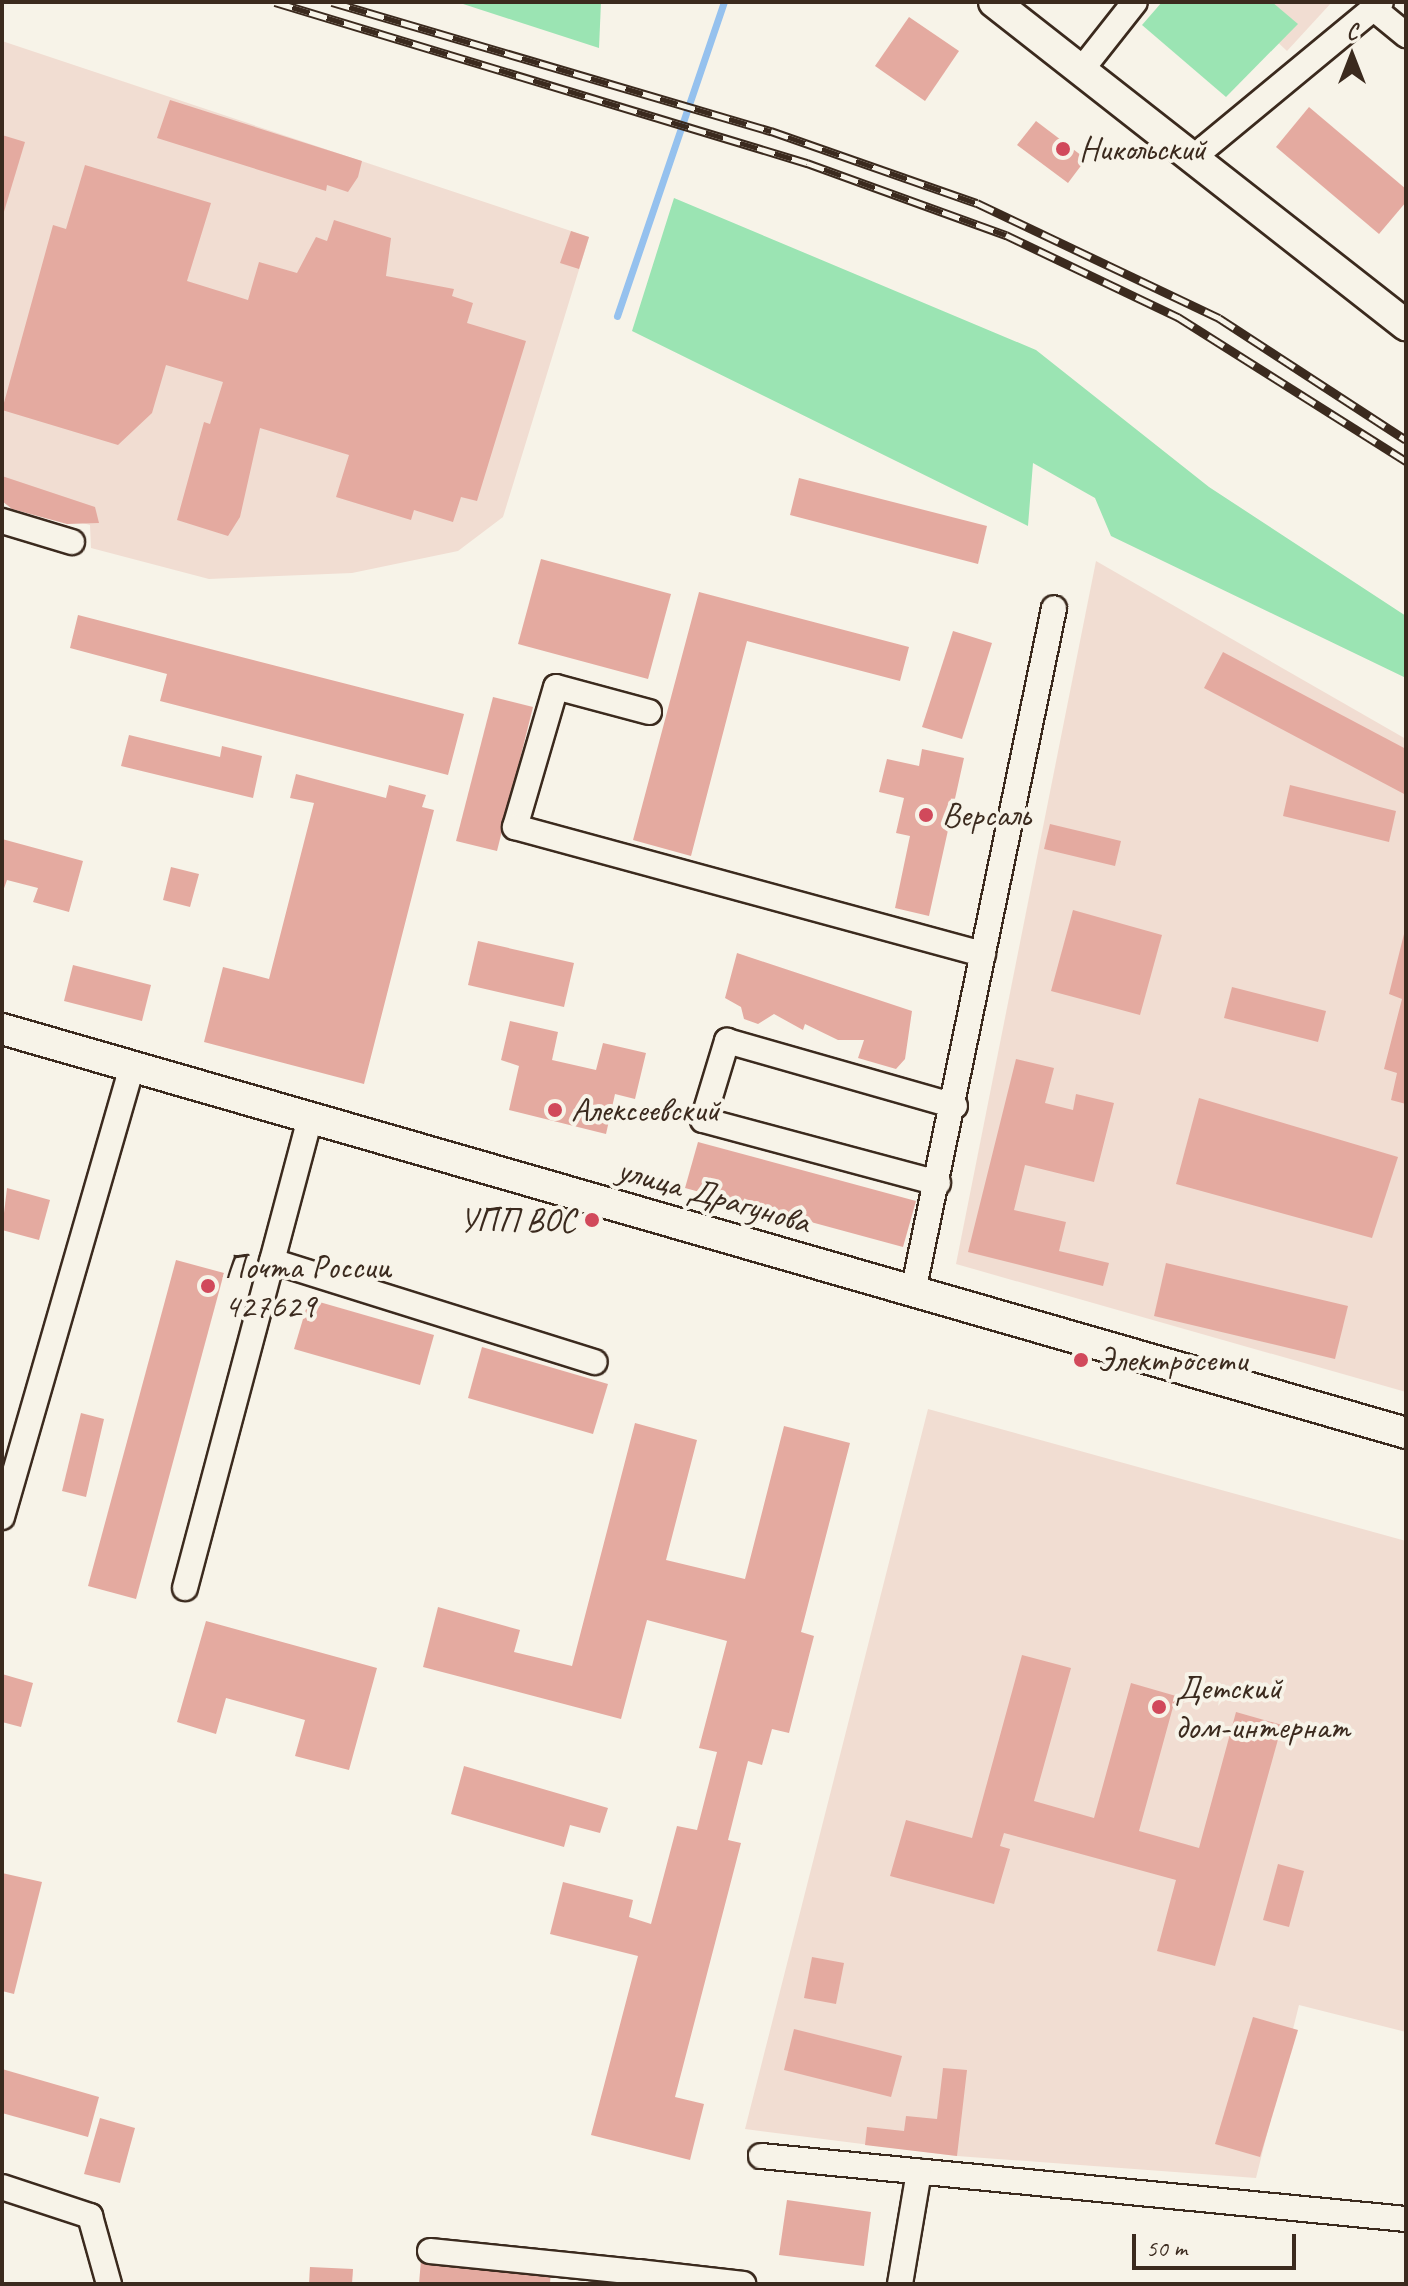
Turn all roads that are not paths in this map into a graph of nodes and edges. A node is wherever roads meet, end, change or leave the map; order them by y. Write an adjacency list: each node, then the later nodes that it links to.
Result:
1 (994, 2): 5 (main road)
2 (1135, 2): 5 (street)
3 (1377, 5): 4 (street); 6 (street)
4 (1406, 35)
5 (1082, 69): 6 (main road)
6 (1195, 156): 7 (main road)
7 (1406, 325)
8 (2, 521): 9 (street)
9 (72, 542)
10 (1054, 608): 12 (street)
11 (649, 712): 12 (street)
12 (983, 954): 15 (street)
13 (2, 1029): 14 (main road, улица Драгунова)
14 (132, 1067): 16 (main road, улица Драгунова); 22 (street)
15 (955, 1106): 17 (street); 17 (street)
16 (310, 1118): 18 (street); 19 (main road, улица Драгунова)
17 (938, 1183): 19 (street)
18 (272, 1261): 20 (street); 23 (street)
19 (913, 1292): 21 (main road, улица Драгунова)
20 (595, 1362)
21 (1406, 1433)
22 (2, 1517)
23 (185, 1588)
24 (761, 2156): 25 (street)
25 (919, 2172): 27 (street); 32 (street)
26 (2, 2187): 30 (street)
27 (1406, 2219)
28 (430, 2251): 29 (street)
29 (637, 2278): 31 (street)
30 (109, 2284)
31 (743, 2284)
32 (900, 2284)

